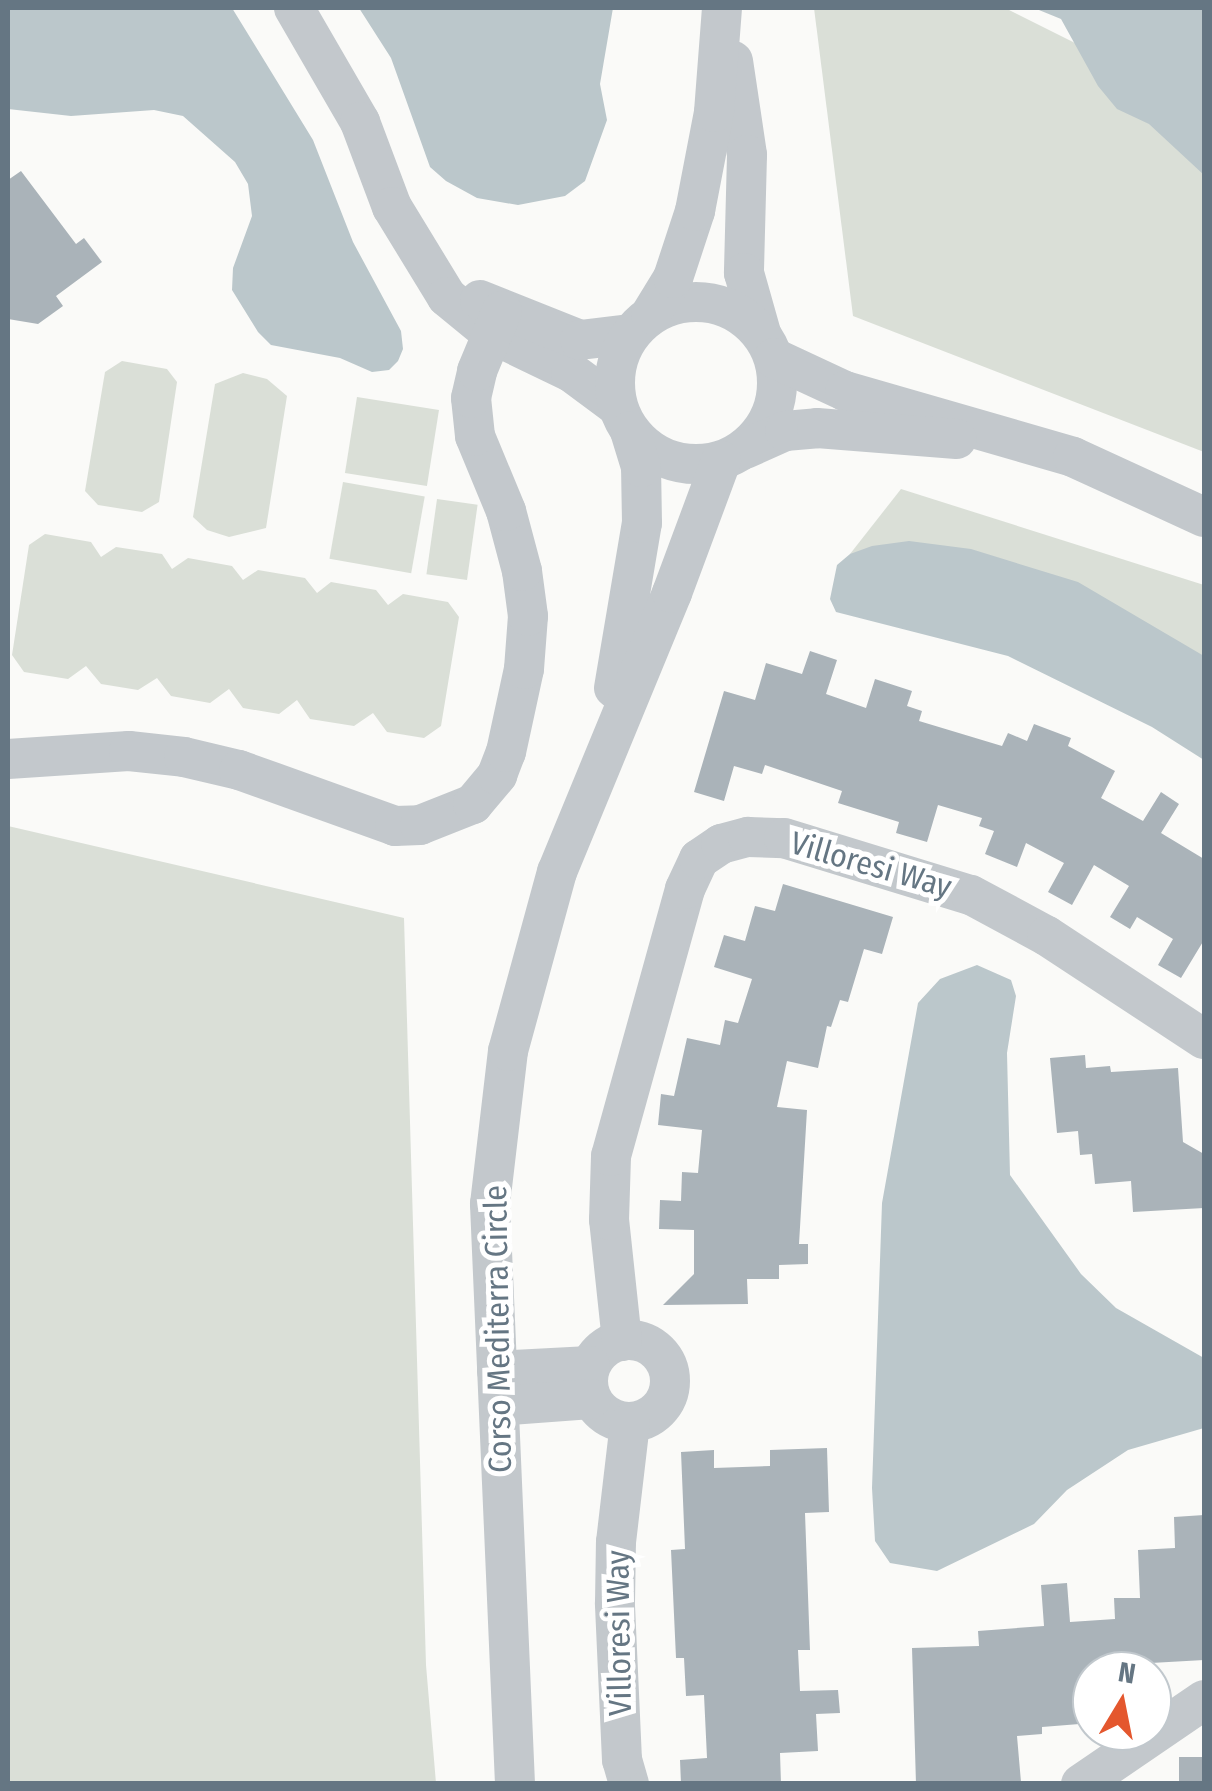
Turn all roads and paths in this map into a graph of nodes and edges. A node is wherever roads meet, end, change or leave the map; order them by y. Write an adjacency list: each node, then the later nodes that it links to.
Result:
1 (294, 8): 3 (street)
2 (723, 18): 4 (street, Corso Mediterra Circle); 5 (street, Corso Mediterra Circle)
3 (498, 322): 4 (street); 6 (street); 10 (street)
4 (640, 324): 5 (street); 6 (street, Corso Mediterra Circle)
5 (767, 346): 7 (street); 8 (street, Corso Mediterra Circle)
6 (623, 419): 8 (street); 11 (street, Corso Mediterra Circle)
7 (1021, 443): 8 (street); 9 (street)
8 (732, 455): 11 (street, Corso Mediterra Circle)
9 (1204, 517)
10 (8, 759)
11 (598, 769): 15 (street, Corso Mediterra Circle)
12 (1204, 1038): 13 (street, Villoresi Way)
13 (622, 1341): 14 (street); 16 (street)
14 (590, 1382): 15 (street); 16 (street)
15 (498, 1388): 18 (street, Corso Mediterra Circle)
16 (630, 1423): 19 (street, Villoresi Way)
17 (1204, 1700): 20 (street)
18 (515, 1784)
19 (629, 1784)
20 (1081, 1784)

